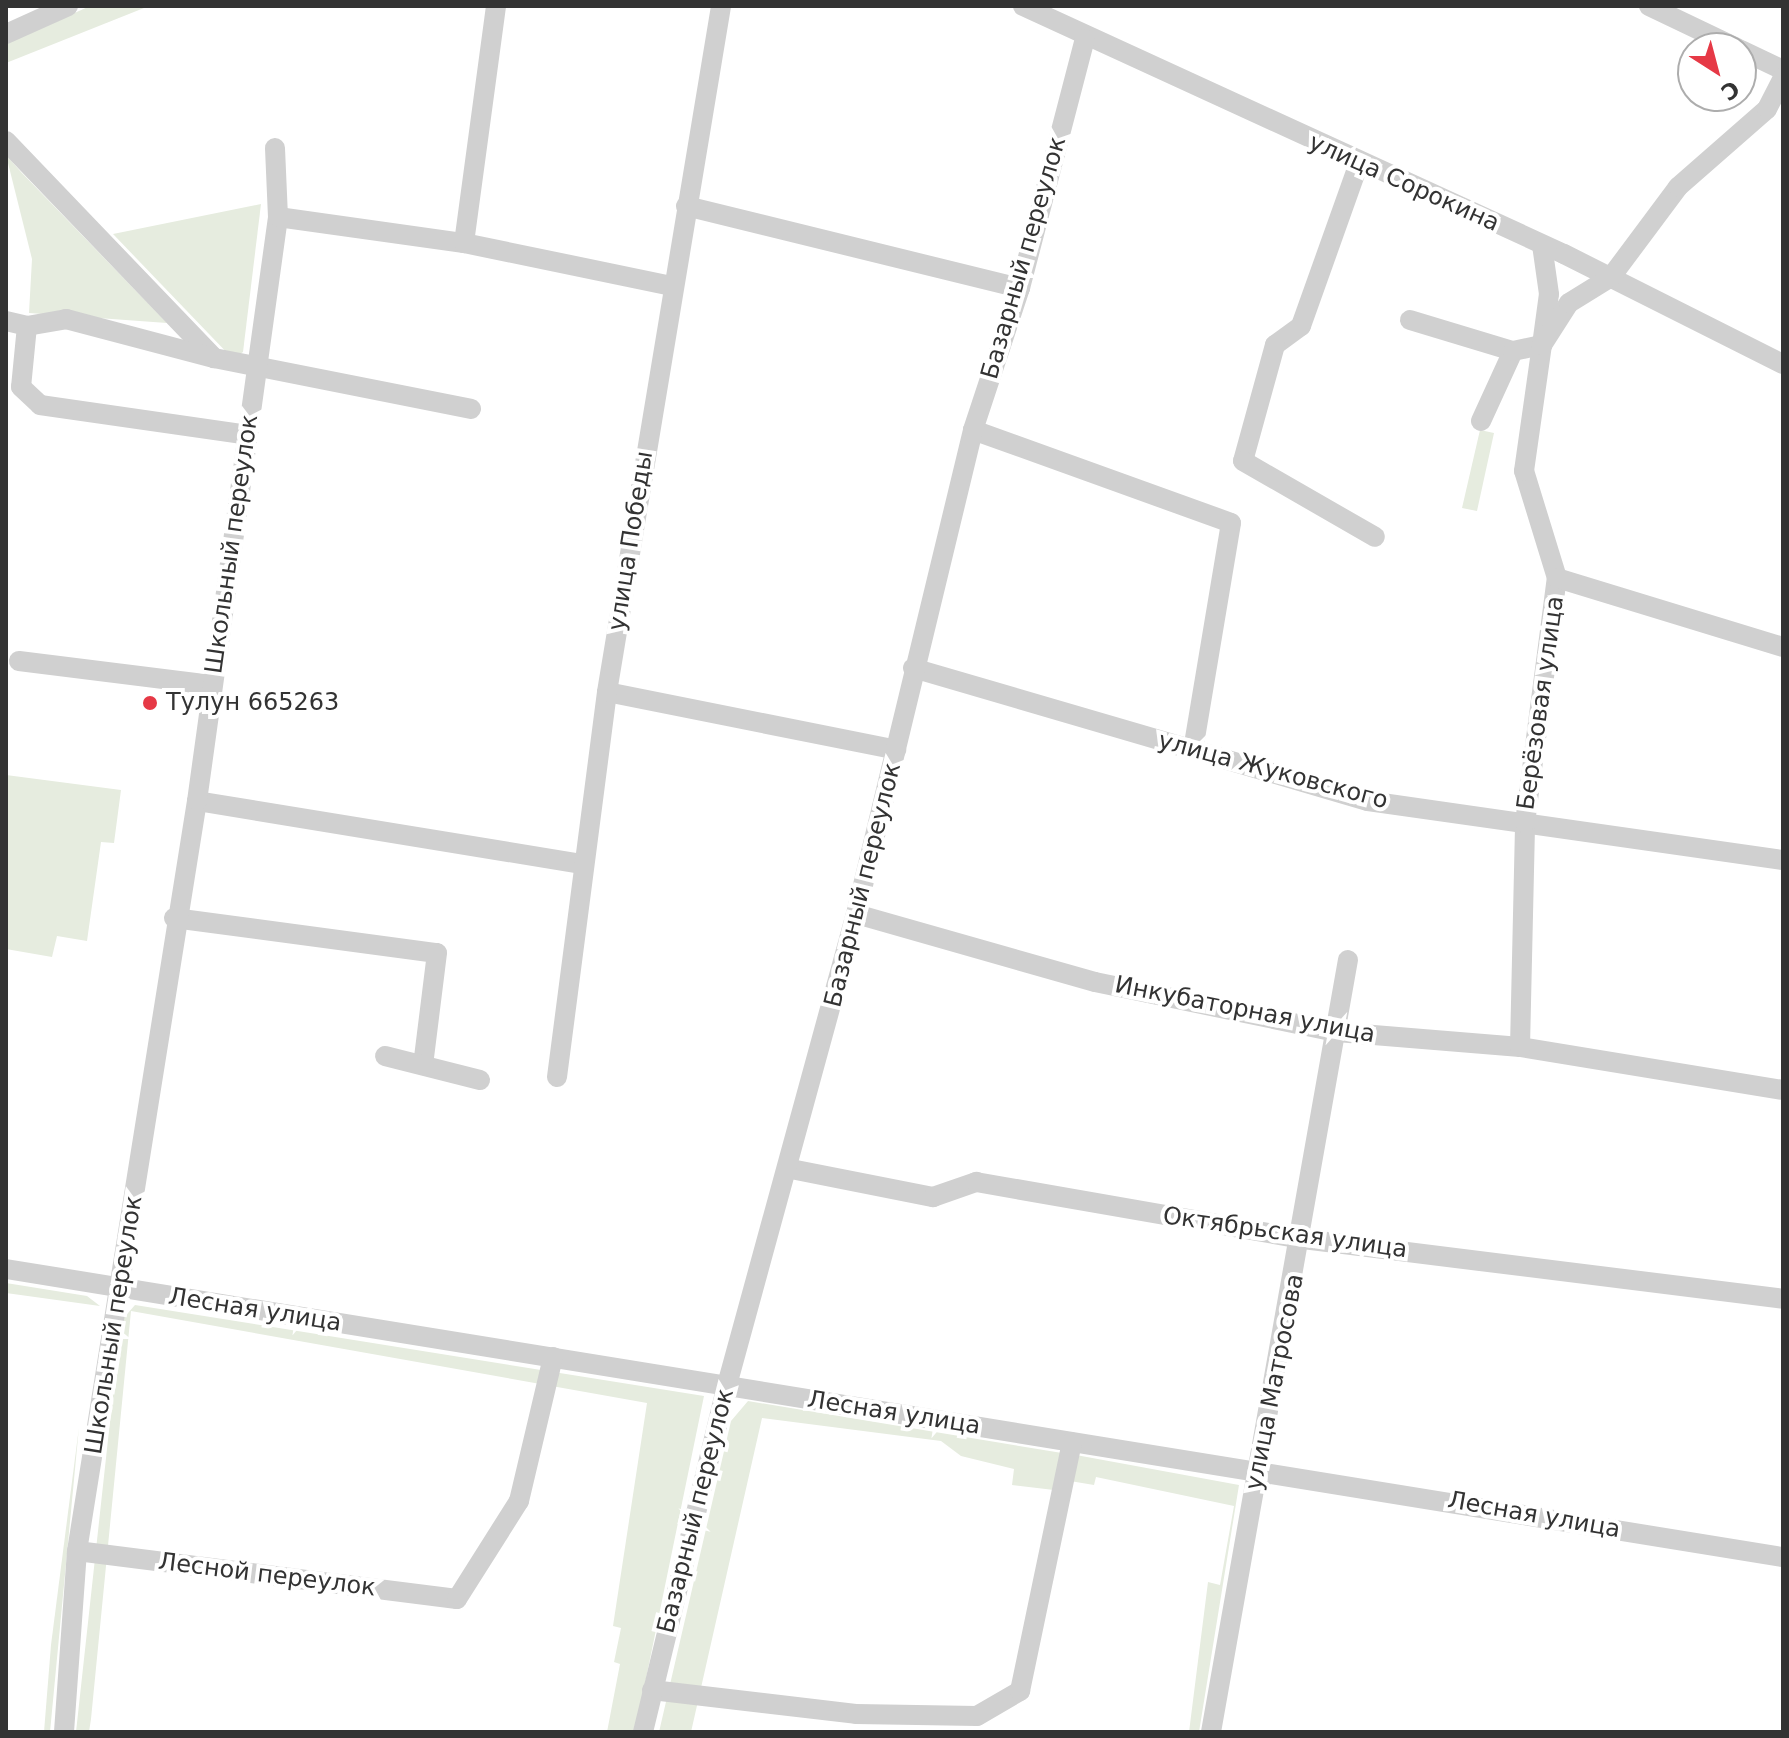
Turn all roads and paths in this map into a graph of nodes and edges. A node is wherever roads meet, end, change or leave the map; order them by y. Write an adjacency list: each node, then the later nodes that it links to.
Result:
1 (68, 6): 7 (street)
2 (496, 6): 17 (street)
3 (721, 6): 15 (street, улица Победы)
4 (1023, 6): 8 (street, улица Сорокина)
5 (1649, 6): 6 (street)
6 (1703, 32)
7 (6, 34)
8 (1085, 39): 14 (street, улица Сорокина); 21 (street, Базарный переулок)
9 (1757, 58): 10 (street)
10 (1783, 70)
11 (1783, 77): 19 (street)
12 (6, 141): 27 (street)
13 (275, 148): 16 (street, Школьный переулок)
14 (1359, 163): 18 (street, улица Сорокина); 34 (street)
15 (686, 206): 20 (street, улица Победы); 21 (street)
16 (278, 217): 17 (street); 29 (street, Школьный переулок)
17 (464, 243): 20 (street)
18 (1542, 245): 19 (street, улица Сорокина); 25 (street)
19 (1611, 277): 25 (street); 28 (street, улица Сорокина)
20 (672, 286): 40 (street, улица Победы)
21 (1020, 288): 32 (street, Базарный переулок)
22 (1410, 320): 26 (street)
23 (6, 321): 24 (street)
24 (27, 326): 27 (street); 33 (street)
25 (1542, 345): 26 (street); 35 (street)
26 (1513, 351): 31 (street)
27 (214, 358): 29 (street)
28 (1783, 364)
29 (256, 372): 30 (street); 33 (street, Школьный переулок)
30 (471, 409)
31 (1481, 421)
32 (973, 430): 38 (street, Базарный переулок); 42 (street)
33 (248, 435): 39 (street, Школьный переулок)
34 (1375, 537)
35 (1557, 578): 36 (street, Берёзовая улица); 44 (street, Берёзовая улица)
36 (1783, 647)
37 (19, 661): 39 (street)
38 (913, 668): 41 (street, Базарный переулок); 42 (street, улица Жуковского)
39 (212, 685): 43 (street, Школьный переулок)
40 (607, 692): 41 (street); 46 (street, улица Победы)
41 (896, 750): 47 (street, Базарный переулок)
42 (1193, 750): 44 (street, улица Жуковского)
43 (197, 801): 46 (street); 48 (street, Школьный переулок)
44 (1525, 823): 45 (street, улица Жуковского); 51 (street, Берёзовая улица)
45 (1783, 860)
46 (581, 864): 54 (street, улица Победы)
47 (856, 914): 50 (street, Инкубаторная улица); 57 (street, Базарный переулок)
48 (174, 918): 53 (street); 60 (street, Школьный переулок)
49 (1348, 960): 50 (street, улица Матросова)
50 (1337, 1032): 51 (street, Инкубаторная улица); 58 (street, улица Матросова)
51 (1520, 1047): 56 (street, Инкубаторная улица)
52 (385, 1056): 53 (street)
53 (423, 1065): 55 (street)
54 (557, 1077)
55 (480, 1080)
56 (1783, 1090)
57 (791, 1169): 58 (street, Октябрьская улица); 63 (street, Базарный переулок)
58 (1303, 1239): 61 (street, Октябрьская улица); 65 (street, улица Матросова)
59 (6, 1269): 60 (street, Лесная улица)
60 (121, 1288): 62 (street, Лесная улица); 66 (street, Школьный переулок)
61 (1783, 1299)
62 (553, 1357): 63 (street, Лесная улица); 66 (street, Лесной переулок)
63 (727, 1385): 64 (street, Лесная улица); 68 (street, Базарный переулок)
64 (1072, 1442): 65 (street, Лесная улица); 68 (street)
65 (1258, 1468): 67 (street, Лесная улица); 71 (street, улица Матросова)
66 (77, 1551): 69 (street, Школьный переулок)
67 (1783, 1557)
68 (652, 1690): 70 (street, Базарный переулок)
69 (64, 1732)
70 (643, 1732)
71 (1211, 1732)

